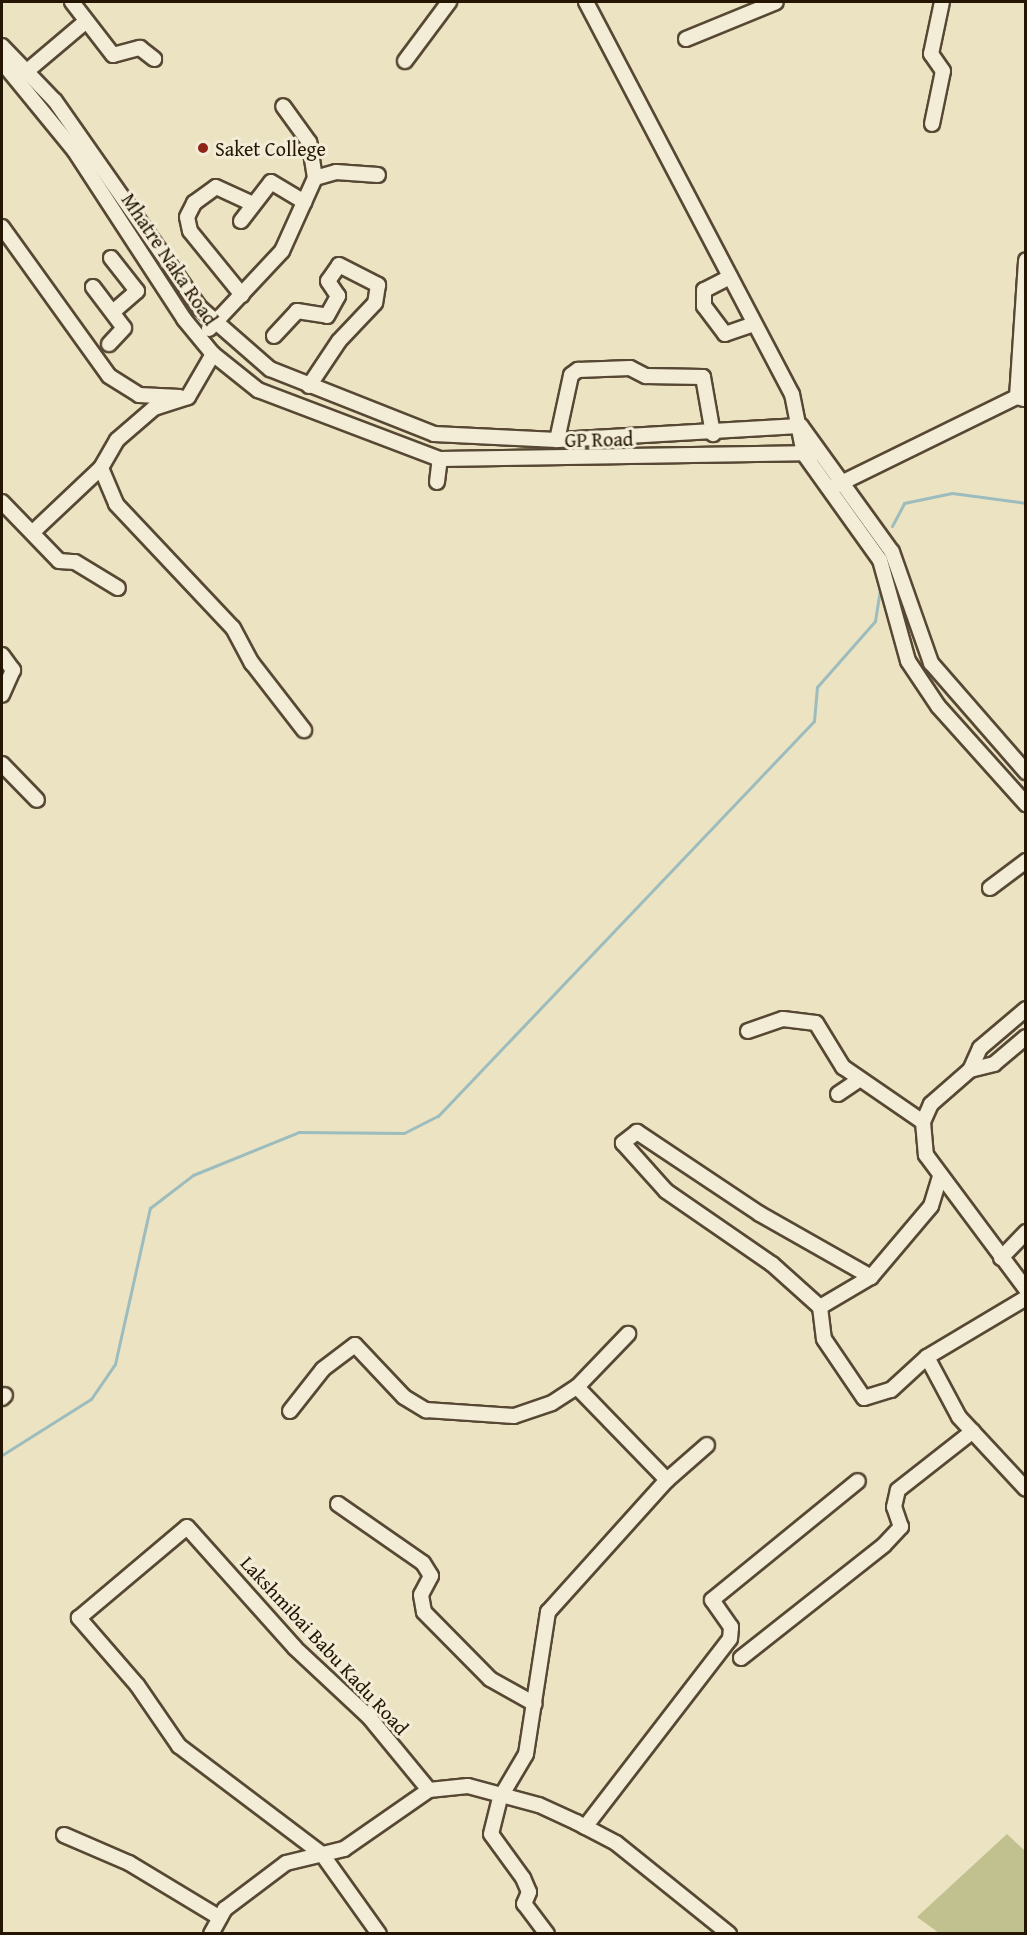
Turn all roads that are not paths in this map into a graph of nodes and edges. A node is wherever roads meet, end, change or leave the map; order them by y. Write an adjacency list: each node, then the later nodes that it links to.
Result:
1 (72, 2): 6 (street)
2 (449, 2): 10 (street)
3 (586, 2): 25 (street)
4 (776, 2): 7 (street)
5 (942, 2): 14 (street)
6 (85, 22): 9 (street); 12 (street)
7 (687, 39)
8 (2, 46): 12 (street, Mhatre Naka Road)
9 (154, 59)
10 (405, 61)
11 (2, 62): 12 (street, Mhatre Naka Road)
12 (22, 75): 15 (street, Mhatre Naka Road)
13 (283, 106): 17 (street)
14 (932, 124)
15 (80, 146): 24 (street, Mhatre Naka Road); 30 (street, Mhatre Naka Road)
16 (378, 176): 17 (street)
17 (315, 178): 18 (street)
18 (304, 202): 19 (street); 28 (street)
19 (253, 204): 20 (street); 28 (street)
20 (241, 221)
21 (2, 227): 38 (street)
22 (111, 258): 26 (street)
23 (1026, 260): 39 (street)
24 (148, 265): 26 (street); 33 (street, Mhatre Naka Road)
25 (730, 277): 31 (street); 31 (street)
26 (129, 281): 29 (street)
27 (93, 287): 29 (street)
28 (242, 295): 30 (street)
29 (113, 312): 34 (street)
30 (213, 324): 33 (street); 36 (street, Mhatre Naka Road)
31 (754, 324): 42 (street)
32 (274, 336): 36 (street)
33 (200, 339): 35 (street, Mhatre Naka Road)
34 (108, 344)
35 (213, 354): 38 (street); 40 (street, Mhatre Naka Road)
36 (309, 386): 37 (street, Mhatre Naka Road)
37 (325, 392): 40 (street); 41 (street, Mhatre Naka Road)
38 (188, 397): 49 (street)
39 (1021, 398): 51 (street)
40 (315, 415): 45 (street, Mhatre Naka Road)
41 (388, 417): 44 (street, GP Road); 45 (street)
42 (801, 426): 43 (street, GP Road); 46 (street); 47 (street)
43 (713, 434): 44 (street, GP Road); 44 (street)
44 (557, 440)
45 (382, 441): 48 (street, GP Road)
46 (819, 453): 47 (street, GP Road); 51 (street)
47 (804, 454): 48 (street, GP Road); 51 (street)
48 (440, 459): 50 (street)
49 (101, 468): 53 (street); 59 (street)
50 (437, 482)
51 (834, 486): 56 (street); 57 (street)
52 (3, 509): 53 (street)
53 (33, 532): 54 (street)
54 (118, 588)
55 (2, 655): 58 (street)
56 (931, 663): 57 (street); 61 (street)
57 (916, 674): 61 (street)
58 (2, 695)
59 (304, 730)
60 (2, 764): 62 (street)
61 (1023, 778): 63 (street)
62 (37, 800)
63 (1026, 804)
64 (1026, 861): 65 (street)
65 (990, 888)
66 (1026, 1009): 69 (street)
67 (748, 1031): 70 (street)
68 (1026, 1037): 69 (street)
69 (970, 1070): 72 (street)
70 (859, 1080): 71 (street); 72 (street)
71 (838, 1094)
72 (923, 1122): 73 (street)
73 (940, 1176): 75 (street); 76 (street)
74 (1026, 1232): 75 (street)
75 (1001, 1258): 77 (street)
76 (871, 1277): 79 (street); 79 (street)
77 (1026, 1289)
78 (1026, 1298): 81 (street)
79 (820, 1307): 81 (street)
80 (628, 1335): 82 (street)
81 (927, 1357): 84 (street)
82 (577, 1388): 83 (street); 86 (street)
83 (290, 1411)
84 (973, 1431): 88 (street); 90 (street)
85 (707, 1445): 86 (street)
86 (667, 1480): 91 (street)
87 (858, 1481): 94 (street)
88 (1026, 1489)
89 (338, 1504): 91 (street)
90 (741, 1658)
91 (535, 1704): 93 (street)
92 (429, 1790): 93 (street); 96 (street); 96 (street, Lakshmibai Babu Kadu Road)
93 (500, 1798): 94 (street); 100 (street)
94 (585, 1827): 101 (street)
95 (64, 1835): 97 (street)
96 (322, 1854): 97 (street); 99 (street)
97 (220, 1918): 98 (street)
98 (211, 1934)
99 (379, 1934)
100 (547, 1934)
101 (729, 1934)

